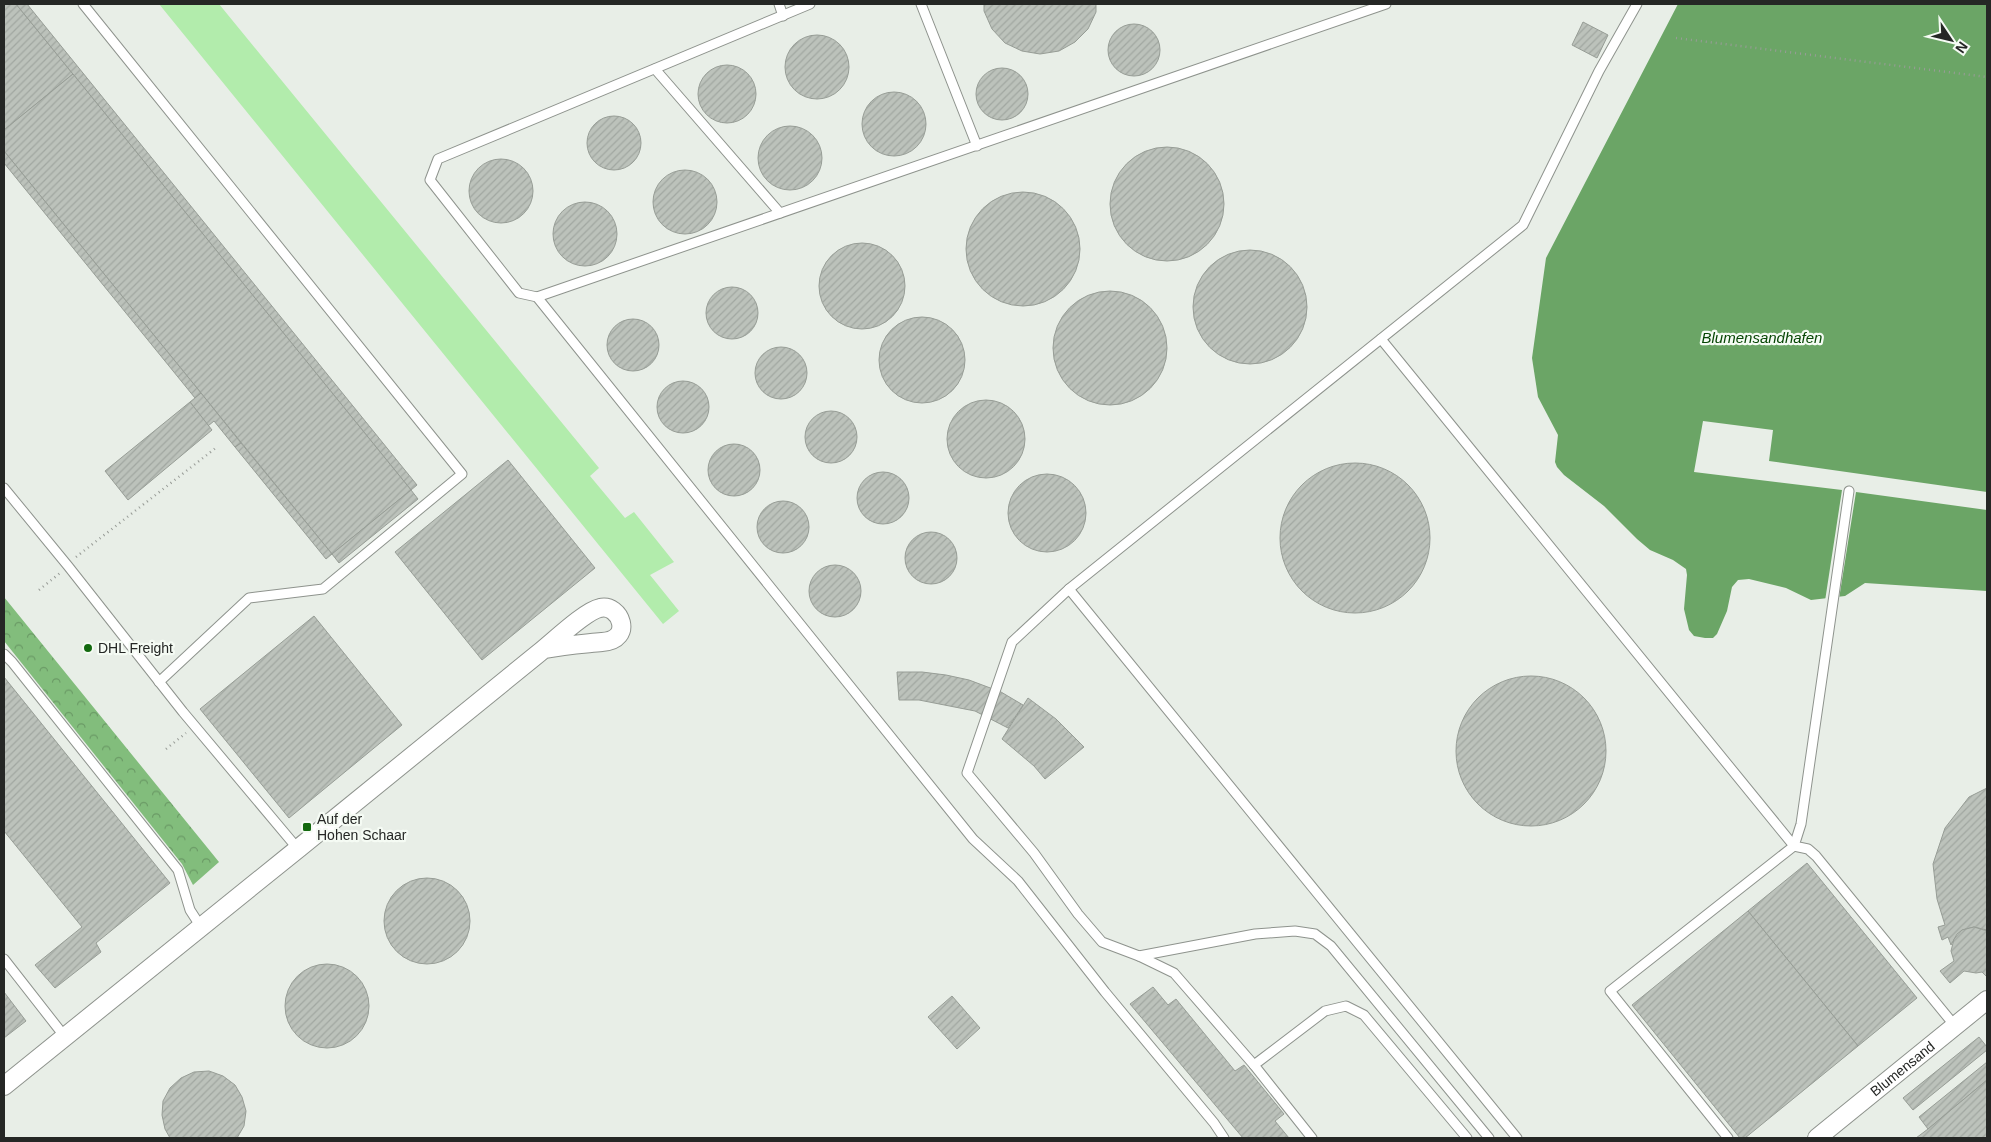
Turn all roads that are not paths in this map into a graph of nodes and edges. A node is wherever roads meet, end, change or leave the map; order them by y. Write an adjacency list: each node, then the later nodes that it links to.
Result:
1 (83, 4): 18 (lane)
2 (779, 4): 7 (lane)
3 (810, 4): 7 (lane)
4 (921, 4): 9 (lane)
5 (1386, 4): 9 (lane)
6 (1638, 4): 12 (lane)
7 (783, 16): 8 (lane)
8 (655, 69): 10 (lane); 11 (lane)
9 (977, 146): 10 (lane)
10 (780, 213): 11 (lane)
11 (537, 297): 29 (lane)
12 (1381, 339): 15 (lane); 19 (lane)
13 (4, 488): 18 (lane)
14 (1849, 491): 19 (lane)
15 (1069, 589): 22 (lane); 33 (lane)
16 (545, 649): 20 (street)
17 (4, 654): 21 (lane)
18 (159, 682): 20 (lane)
19 (1794, 846): 25 (lane); 34 (lane)
20 (298, 849): 21 (street)
21 (201, 927): 26 (street)
22 (1139, 956): 27 (lane); 32 (lane)
23 (4, 958): 26 (lane)
24 (1987, 1000): 25 (street, Blumensand)
25 (1956, 1026): 35 (street, Blumensand)
26 (65, 1037): 28 (street)
27 (1254, 1065): 30 (lane); 31 (lane)
28 (4, 1086)
29 (1224, 1138)
30 (1312, 1138)
31 (1467, 1138)
32 (1489, 1138)
33 (1517, 1138)
34 (1728, 1138)
35 (1817, 1138)

